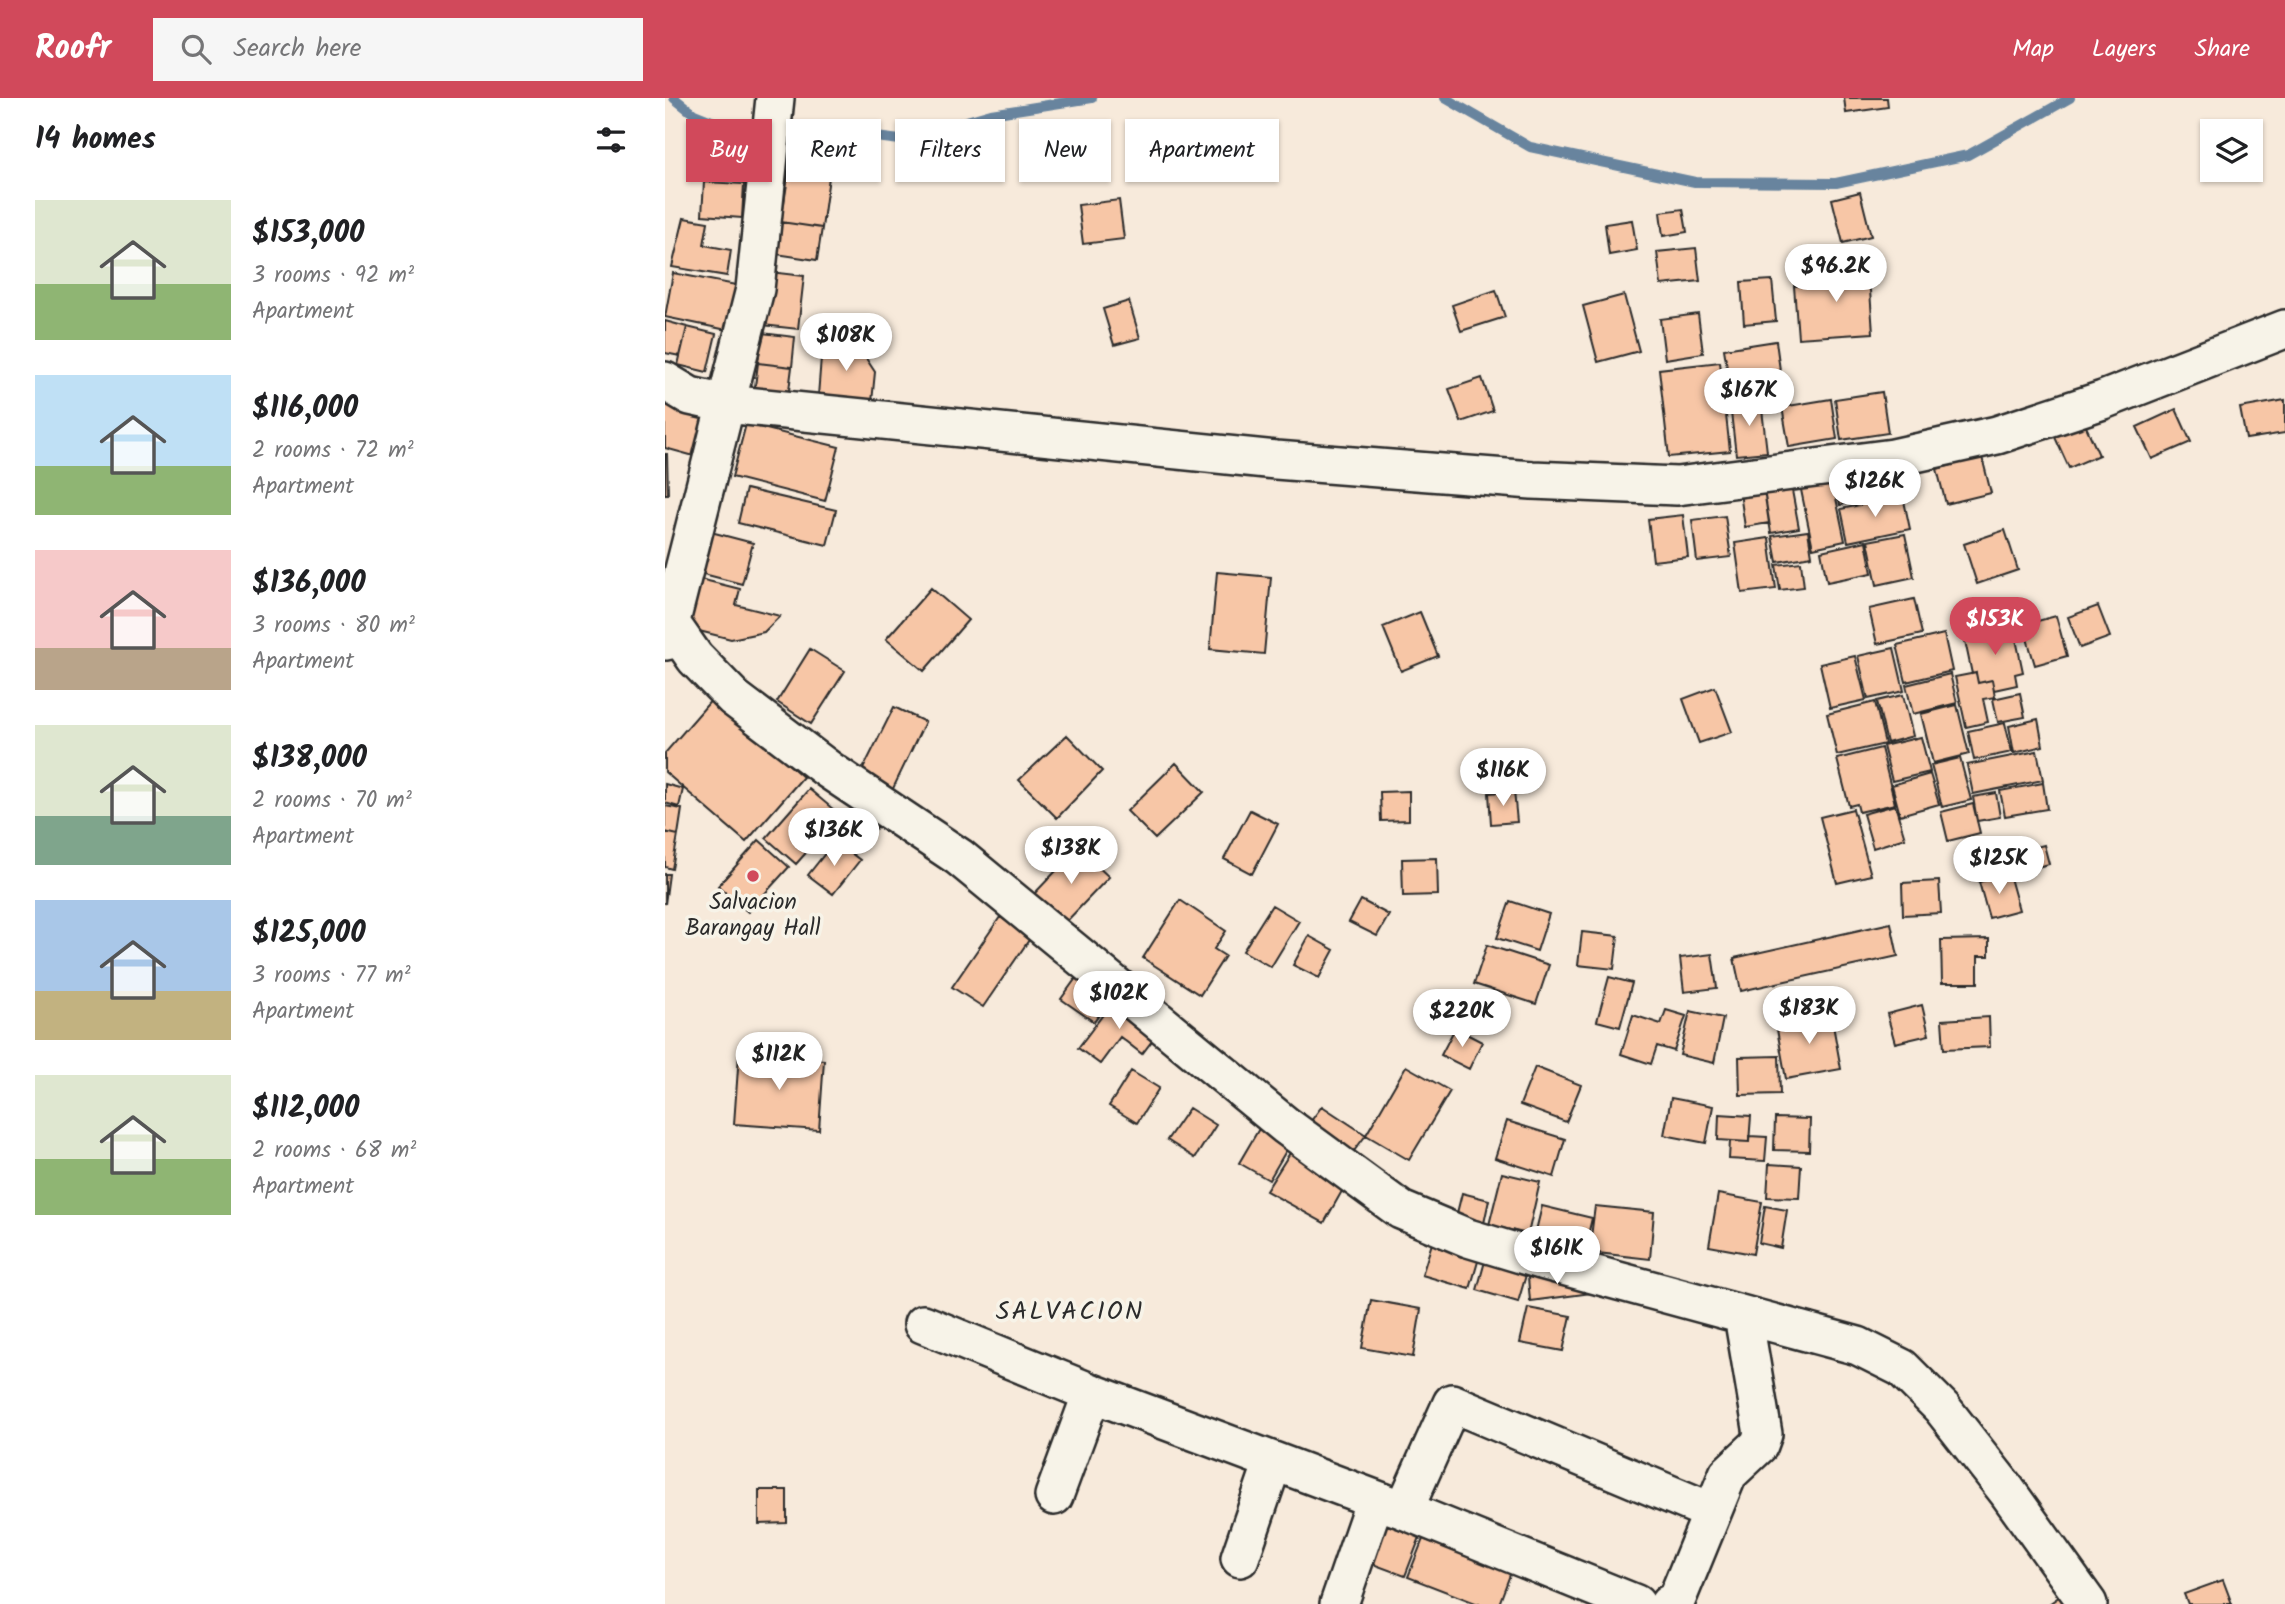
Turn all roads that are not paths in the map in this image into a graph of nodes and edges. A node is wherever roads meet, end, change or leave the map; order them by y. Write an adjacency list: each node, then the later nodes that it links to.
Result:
1 (775, 98): 4 (street)
2 (2285, 329): 4 (street)
3 (665, 381): 4 (street)
4 (726, 404): 5 (street)
5 (667, 627): 6 (street)
6 (1743, 1315): 12 (street); 17 (street)
7 (923, 1324): 8 (street)
8 (1092, 1393): 9 (street); 10 (street)
9 (1273, 1462): 11 (street); 13 (street)
10 (1054, 1496)
11 (1390, 1505): 12 (street); 14 (street); 15 (street)
12 (1710, 1511): 16 (street)
13 (1240, 1558)
14 (1614, 1600)
15 (1339, 1604)
16 (1669, 1604)
17 (2088, 1604)

